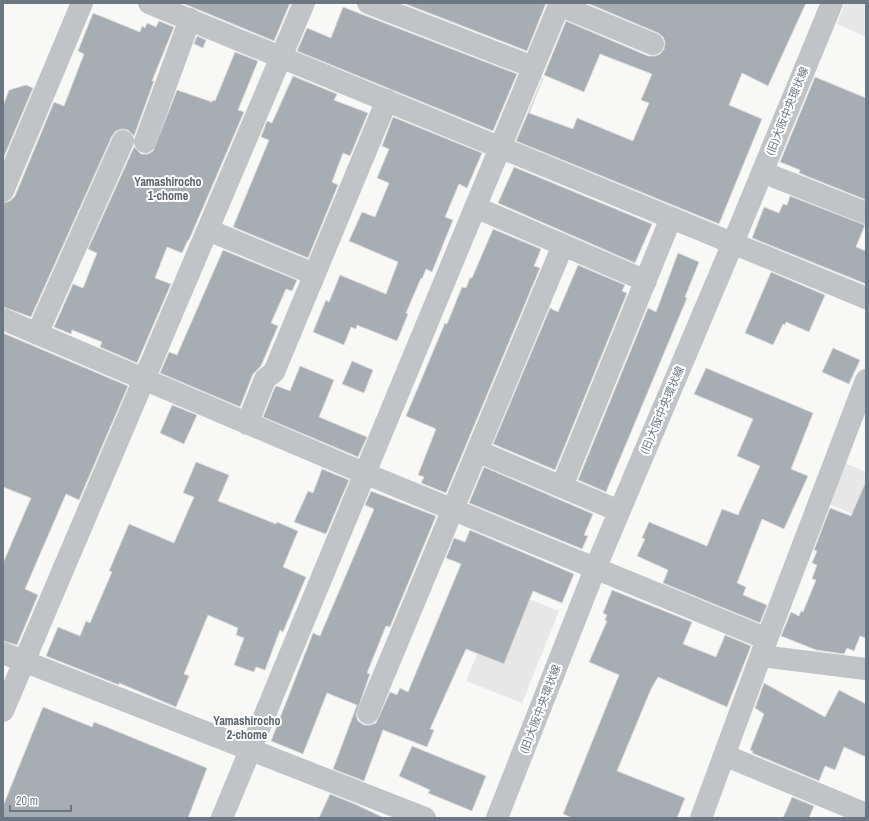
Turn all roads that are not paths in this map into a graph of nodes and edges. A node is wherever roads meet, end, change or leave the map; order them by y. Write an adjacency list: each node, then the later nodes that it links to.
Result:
1 (82, 3): 16 (street)
2 (149, 3): 7 (street)
3 (304, 3): 9 (street)
4 (368, 3): 10 (street)
5 (832, 3): 15 (street, (旧)大阪中央環状線)
6 (559, 4): 8 (street); 10 (street)
7 (190, 19): 9 (street); 13 (street)
8 (653, 44)
9 (281, 56): 11 (street); 20 (street)
10 (533, 67): 14 (street)
11 (387, 100): 14 (street); 23 (street)
12 (123, 141): 27 (street)
13 (145, 142)
14 (500, 147): 17 (street); 19 (street)
15 (762, 172): 18 (street); 21 (street, (旧)大阪中央環状線)
16 (3, 191)
17 (475, 206): 22 (street); 32 (street)
18 (866, 214)
19 (672, 218): 21 (street); 24 (street)
20 (208, 230): 23 (street); 28 (street)
21 (733, 243): 25 (street); 35 (street, (旧)大阪中央環状線)
22 (564, 245): 24 (street); 31 (street)
23 (314, 274): 30 (street)
24 (646, 281): 33 (street)
25 (866, 298)
26 (3, 319): 27 (street)
27 (37, 334): 28 (street)
28 (144, 380): 30 (street); 39 (street)
29 (866, 380): 37 (street)
30 (246, 424): 32 (street)
31 (477, 451): 33 (street); 34 (street)
32 (364, 473): 34 (street); 43 (street)
33 (562, 486): 35 (street)
34 (452, 510): 36 (street); 42 (street)
35 (619, 512): 36 (street, (旧)大阪中央環状線)
36 (595, 569): 37 (street); 48 (street, (旧)大阪中央環状線)
37 (764, 647): 40 (street); 44 (street)
38 (3, 653): 39 (street)
39 (24, 661): 41 (street); 43 (street)
40 (865, 666)
41 (3, 711)
42 (368, 712)
43 (250, 750): 46 (street); 47 (street)
44 (724, 755): 45 (street); 49 (street)
45 (866, 814)
46 (222, 818)
47 (425, 818)
48 (497, 818)
49 (701, 818)

